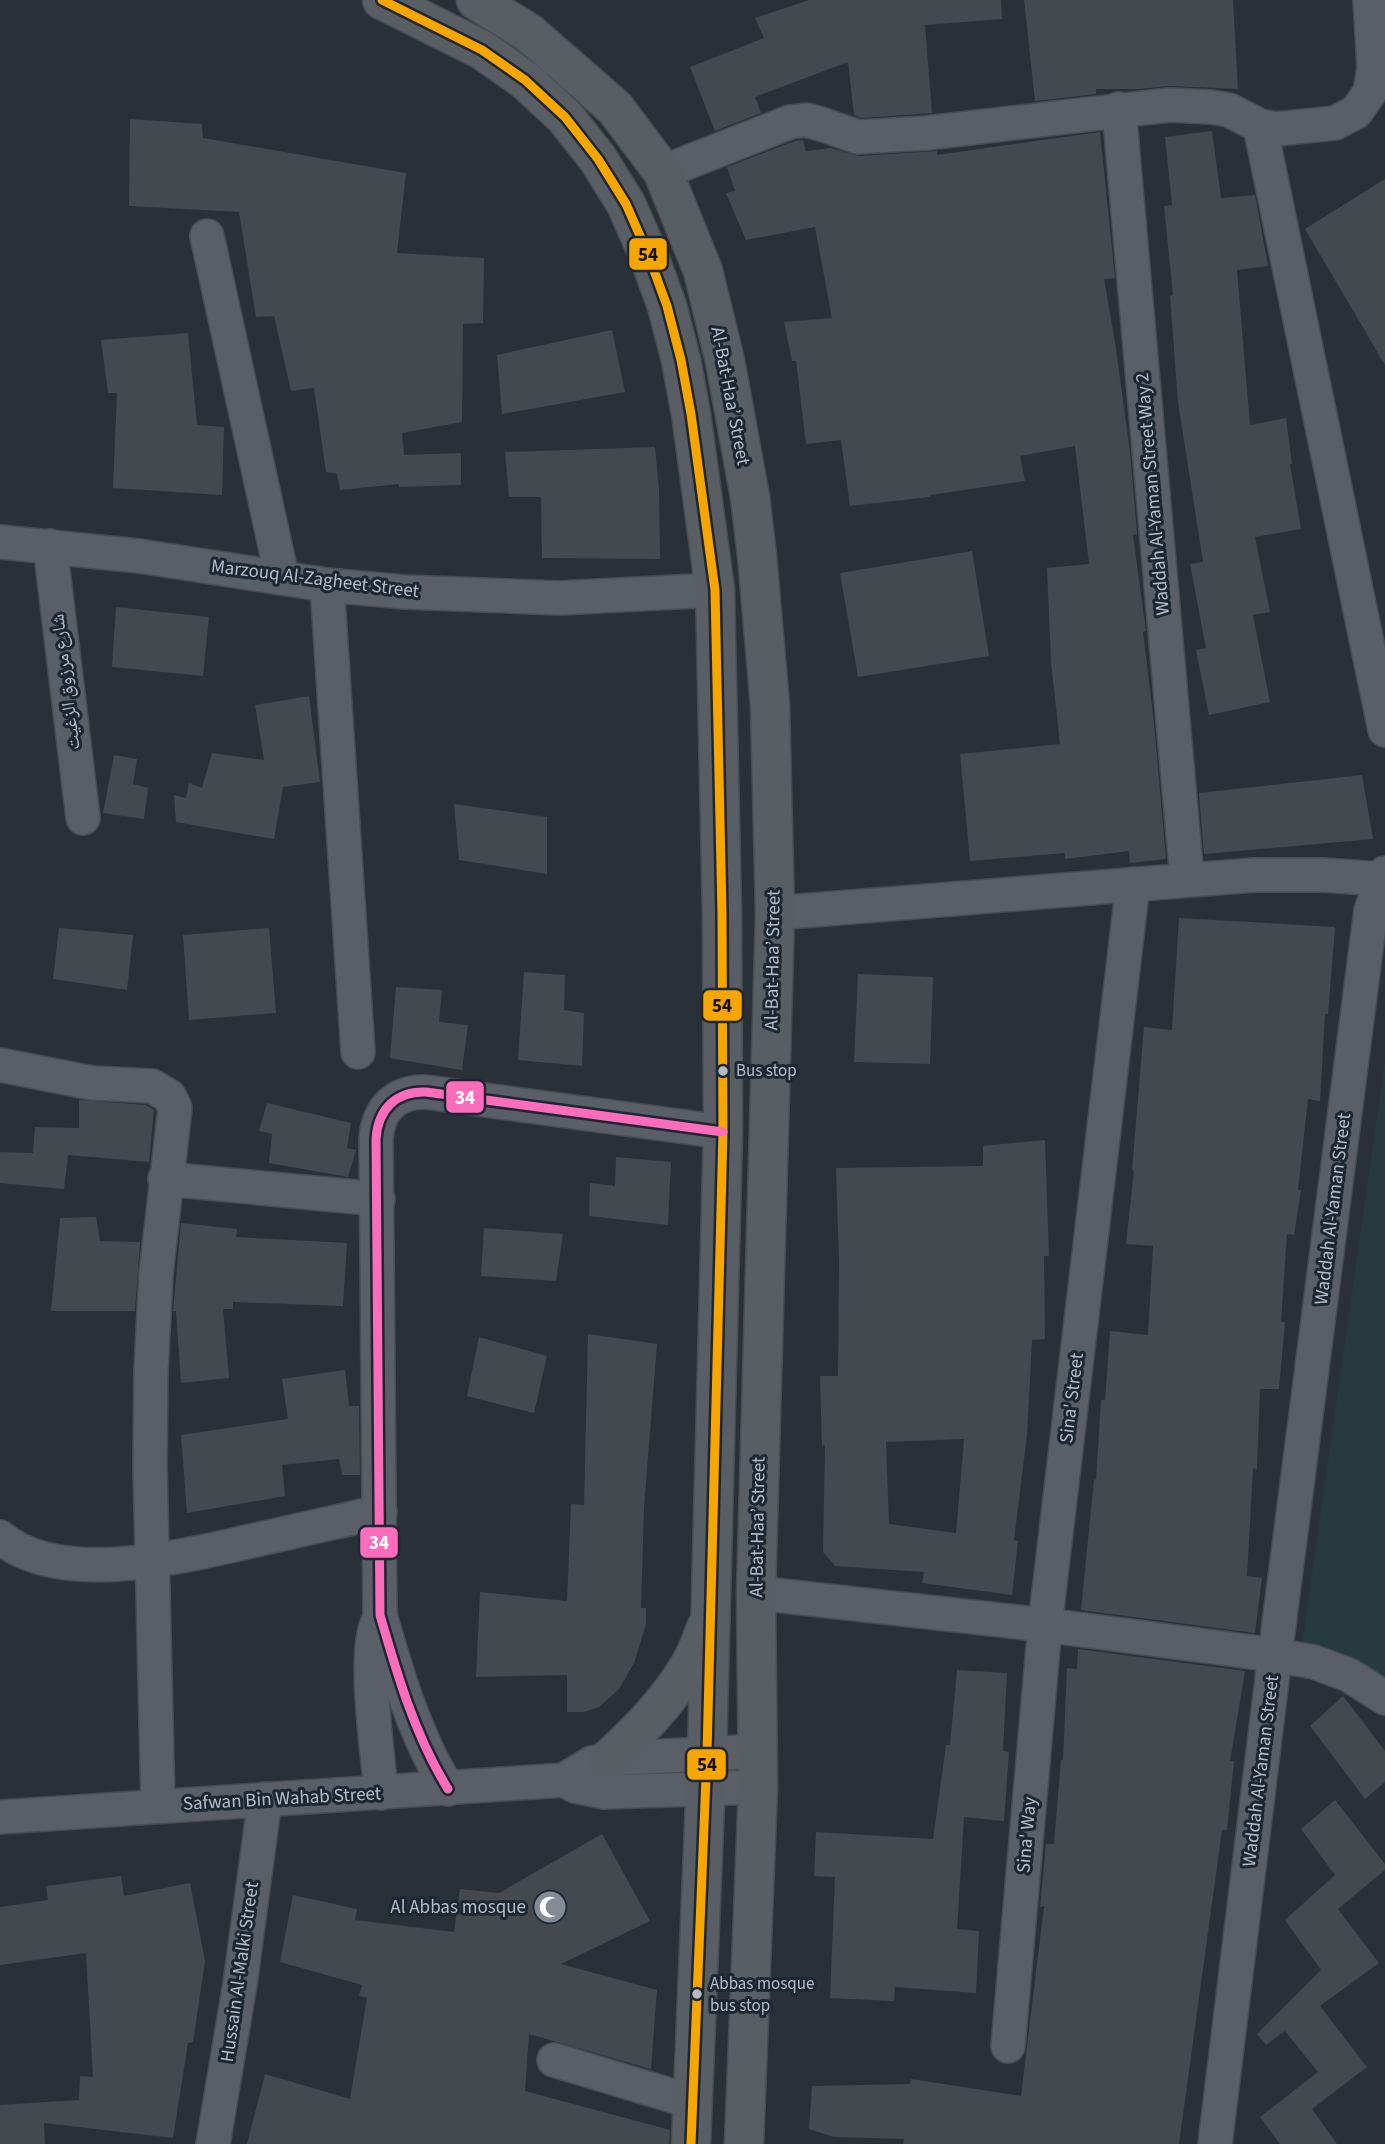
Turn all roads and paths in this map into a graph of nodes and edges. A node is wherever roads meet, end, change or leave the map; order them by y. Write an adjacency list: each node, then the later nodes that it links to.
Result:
1 (382, 0): 11 (street)
2 (476, 0): 6 (street, Al-Bat-Haa’ Street)
3 (1370, 0): 5 (street)
4 (1119, 109): 5 (street); 6 (street); 17 (street, Waddah Al-Yaman Street Way 2)
5 (1260, 126): 14 (street)
6 (663, 172): 10 (street, Al-Bat-Haa’ Street)
7 (207, 236): 12 (street)
8 (0, 542): 9 (street, Marzouq Al-Zagheet Street)
9 (50, 546): 12 (street, Marzouq Al-Zagheet Street); 15 (street, شارع مرزوق الزغيت)
10 (757, 556): 11 (street); 19 (street, Al-Bat-Haa’ Street)
11 (713, 575): 13 (street, Marzouq Al-Zagheet Street); 22 (street)
12 (282, 577): 13 (street, Marzouq Al-Zagheet Street)
13 (327, 585): 20 (street)
14 (1385, 730)
15 (83, 818)
16 (1383, 876): 17 (street, Waddah Al-Yaman Street); 32 (street, Waddah Al-Yaman Street)
17 (1188, 879): 18 (street, Waddah Al-Yaman Street)
18 (1133, 884): 19 (street, Waddah Al-Yaman Street); 31 (street, Sina' Street)
19 (775, 913): 28 (street, Al-Bat-Haa’ Street)
20 (358, 1052)
21 (0, 1065): 23 (street)
22 (723, 1132): 24 (street); 30 (street)
23 (165, 1179): 24 (street); 27 (street)
24 (378, 1199): 25 (street)
25 (380, 1512): 27 (street); 29 (street)
26 (0, 1538): 27 (street)
27 (153, 1561): 41 (street)
28 (756, 1593): 31 (street); 35 (street, Al-Bat-Haa’ Street)
29 (380, 1615): 38 (street); 39 (street)
30 (711, 1616): 34 (street); 36 (street)
31 (1045, 1625): 32 (street); 43 (street, Sina' Way)
32 (1275, 1655): 33 (street); 49 (street, Waddah Al-Yaman Street)
33 (1385, 1698)
34 (610, 1759): 36 (street, Safwan Bin Wahab Street); 37 (street, Safwan Bin Wahab Street)
35 (759, 1769): 36 (street, Safwan Bin Wahab Street); 48 (street, Al-Bat-Haa’ Street)
36 (706, 1770): 37 (street, Safwan Bin Wahab Street); 45 (street)
37 (564, 1780): 38 (street, Safwan Bin Wahab Street)
38 (448, 1789): 39 (street, Safwan Bin Wahab Street)
39 (381, 1793): 40 (street, Safwan Bin Wahab Street)
40 (265, 1799): 41 (street, Safwan Bin Wahab Street); 46 (street, Hussain Al-Malki Street)
41 (158, 1806): 42 (street, Safwan Bin Wahab Street)
42 (0, 1816)
43 (1008, 2046)
44 (554, 2060): 45 (street)
45 (692, 2102): 47 (street)
46 (214, 2144)
47 (691, 2144)
48 (744, 2144)
49 (1215, 2144)

